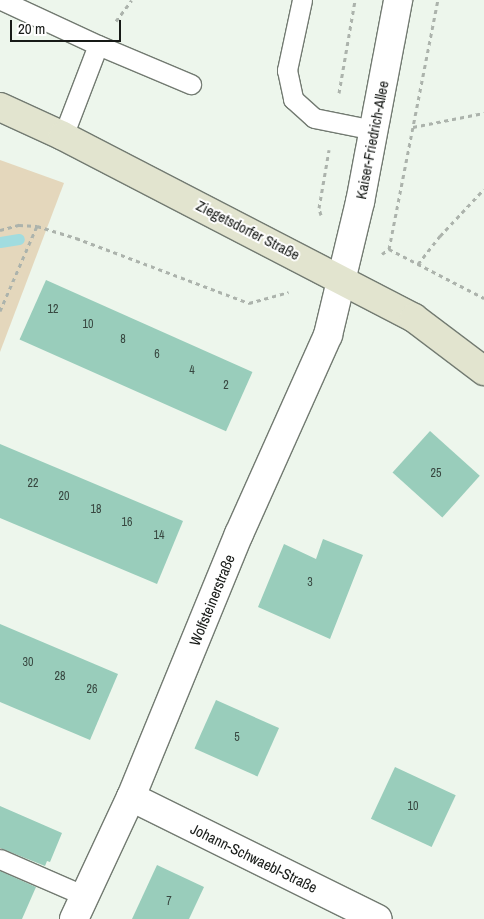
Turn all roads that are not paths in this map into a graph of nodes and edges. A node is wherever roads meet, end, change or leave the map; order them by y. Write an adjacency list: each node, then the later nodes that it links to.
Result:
1 (1, 0): 4 (lane)
2 (302, 0): 7 (lane)
3 (398, 0): 7 (street, Kaiser-Friedrich-Allee)
4 (98, 46): 5 (lane); 8 (lane)
5 (191, 84)
6 (0, 107): 8 (street, Ziegetsdorfer Straße)
7 (374, 130): 9 (street, Kaiser-Friedrich-Allee)
8 (63, 136): 9 (street, Ziegetsdorfer Straße)
9 (341, 278): 10 (street, Ziegetsdorfer Straße); 11 (street, Wolfsteinerstraße)
10 (484, 372)
11 (130, 797): 13 (street, Wolfsteinerstraße); 14 (street, Johann-Schwaebl-Straße)
12 (0, 860): 13 (lane)
13 (80, 907)
14 (378, 919)

